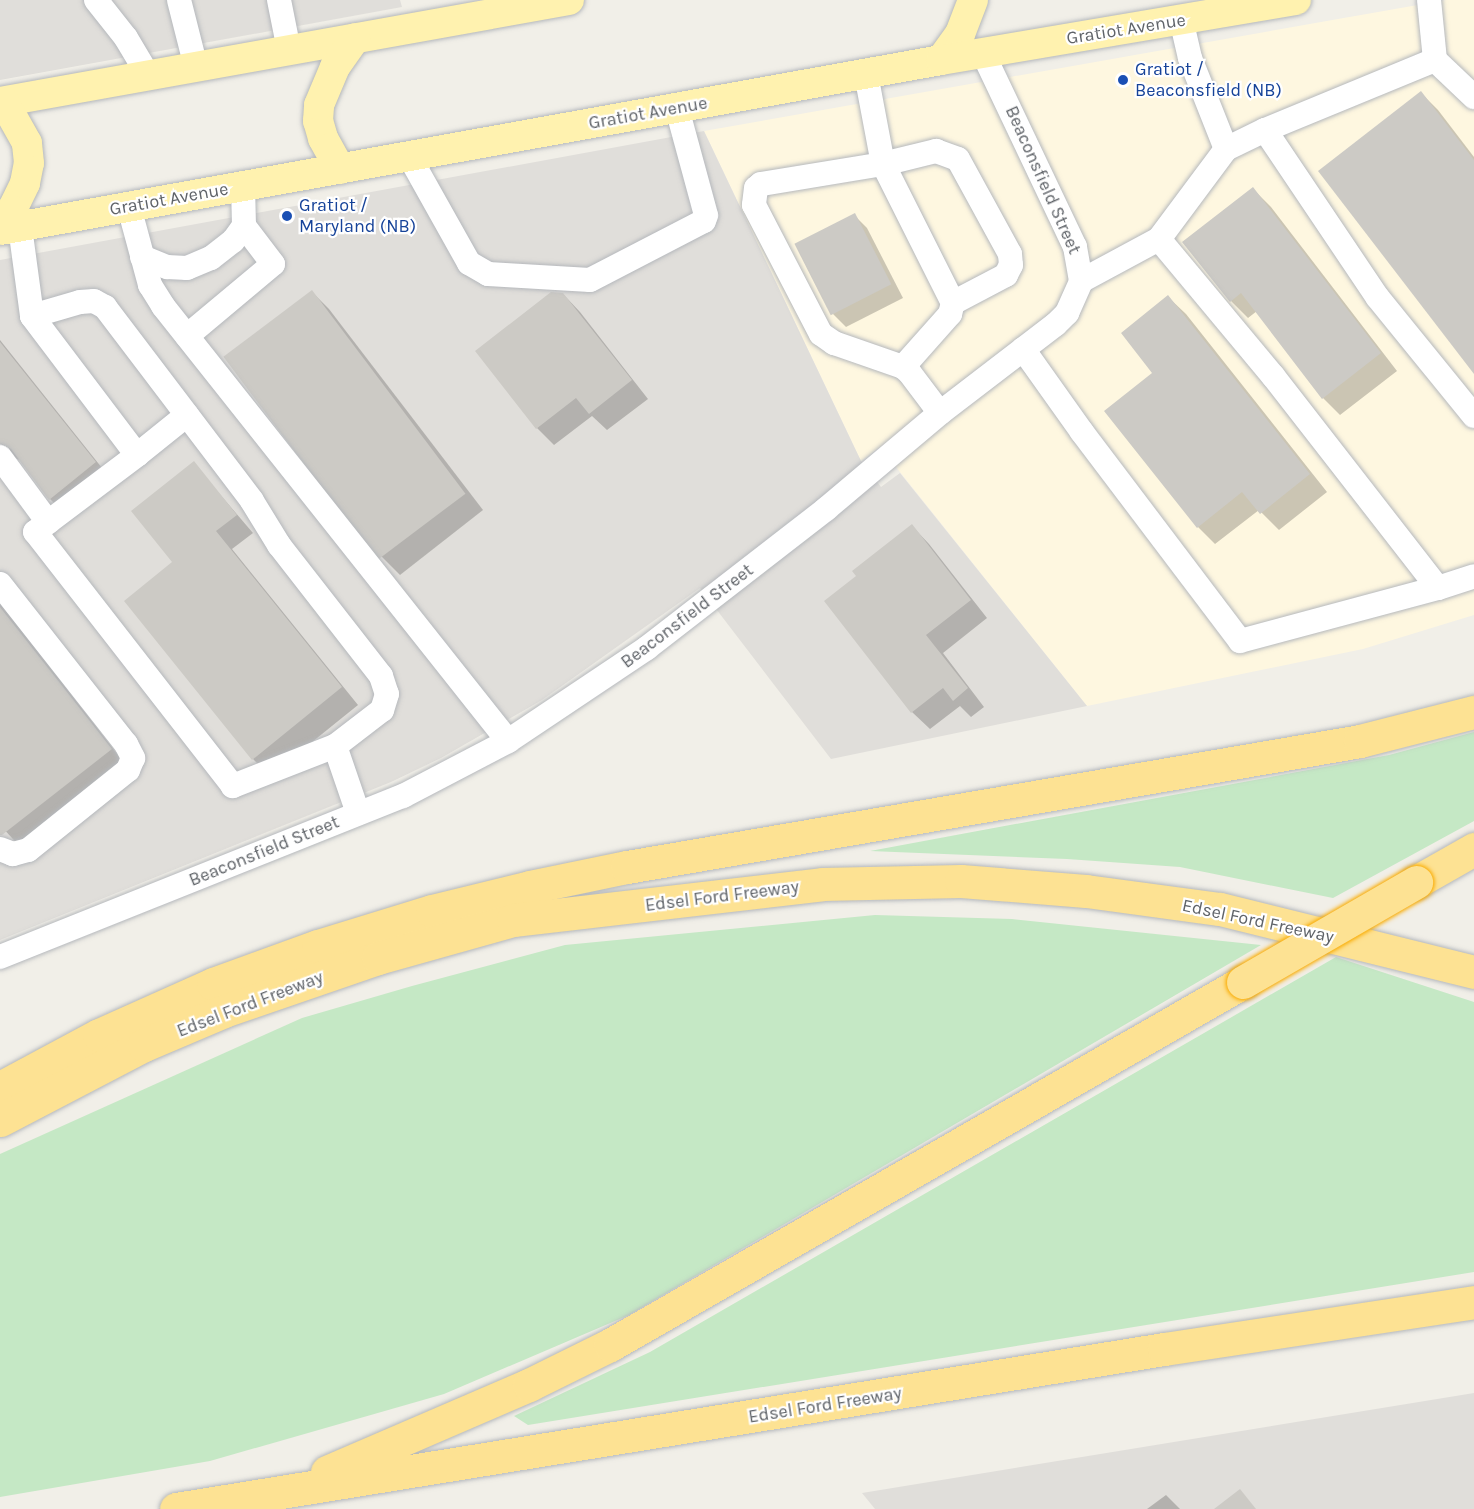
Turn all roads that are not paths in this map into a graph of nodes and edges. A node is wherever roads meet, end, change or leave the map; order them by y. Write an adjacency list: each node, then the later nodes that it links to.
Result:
1 (96, 0): 16 (street)
2 (179, 0): 14 (street)
3 (279, 0): 10 (street)
4 (569, 0): 9 (main road)
5 (973, 0): 12 (main road)
6 (1430, 0): 13 (street)
7 (1276, 2): 8 (main road, Gratiot Avenue)
8 (1180, 20): 11 (main road, Gratiot Avenue); 21 (street)
9 (355, 38): 10 (main road); 24 (main road)
10 (289, 50): 14 (main road)
11 (983, 53): 12 (main road, Gratiot Avenue); 31 (street, Beaconsfield Street)
12 (941, 60): 15 (main road, Gratiot Avenue)
13 (1436, 60): 17 (street); 20 (street)
14 (196, 67): 16 (main road)
15 (866, 74): 19 (main road, Gratiot Avenue); 23 (street)
16 (148, 75): 18 (main road)
17 (1474, 97)
18 (2, 102): 28 (main road)
19 (677, 108): 22 (main road, Gratiot Avenue); 22 (street)
20 (1265, 130): 21 (street); 39 (street)
21 (1226, 149): 29 (street)
22 (409, 156): 24 (main road, Gratiot Avenue)
23 (883, 164): 32 (street); 32 (street); 36 (street)
24 (340, 169): 25 (main road, Gratiot Avenue)
25 (243, 186): 26 (main road, Gratiot Avenue); 27 (street)
26 (129, 207): 28 (main road, Gratiot Avenue); 30 (street)
27 (244, 226): 30 (street); 34 (street)
28 (6, 228): 33 (street)
29 (1159, 239): 31 (street); 45 (street)
30 (142, 256): 34 (street)
31 (1081, 281): 35 (street, Beaconsfield Street)
32 (953, 303): 36 (street)
33 (32, 316): 38 (street); 40 (street)
34 (187, 336): 47 (street)
35 (1023, 349): 37 (street, Beaconsfield Street); 45 (street)
36 (903, 367): 37 (street)
37 (939, 413): 47 (street, Beaconsfield Street)
38 (188, 416): 40 (street); 48 (street)
39 (1474, 417)
40 (137, 455): 42 (street)
41 (0, 458): 42 (street)
42 (48, 522): 48 (street)
43 (1474, 576): 45 (street)
44 (0, 584): 50 (street)
45 (1438, 588)
46 (1474, 712): 54 (highway)
47 (508, 741): 49 (street, Beaconsfield Street)
48 (335, 746): 49 (street)
49 (358, 813): 52 (street, Beaconsfield Street)
50 (0, 849)
51 (1474, 849): 57 (highway, bridge)
52 (0, 957)
53 (1474, 972): 55 (highway, Edsel Ford Freeway)
54 (0, 1088)
55 (0, 1120)
56 (1474, 1302): 57 (highway, Edsel Ford Freeway)
57 (282, 1492): 58 (highway, Edsel Ford Freeway)
58 (176, 1509)

